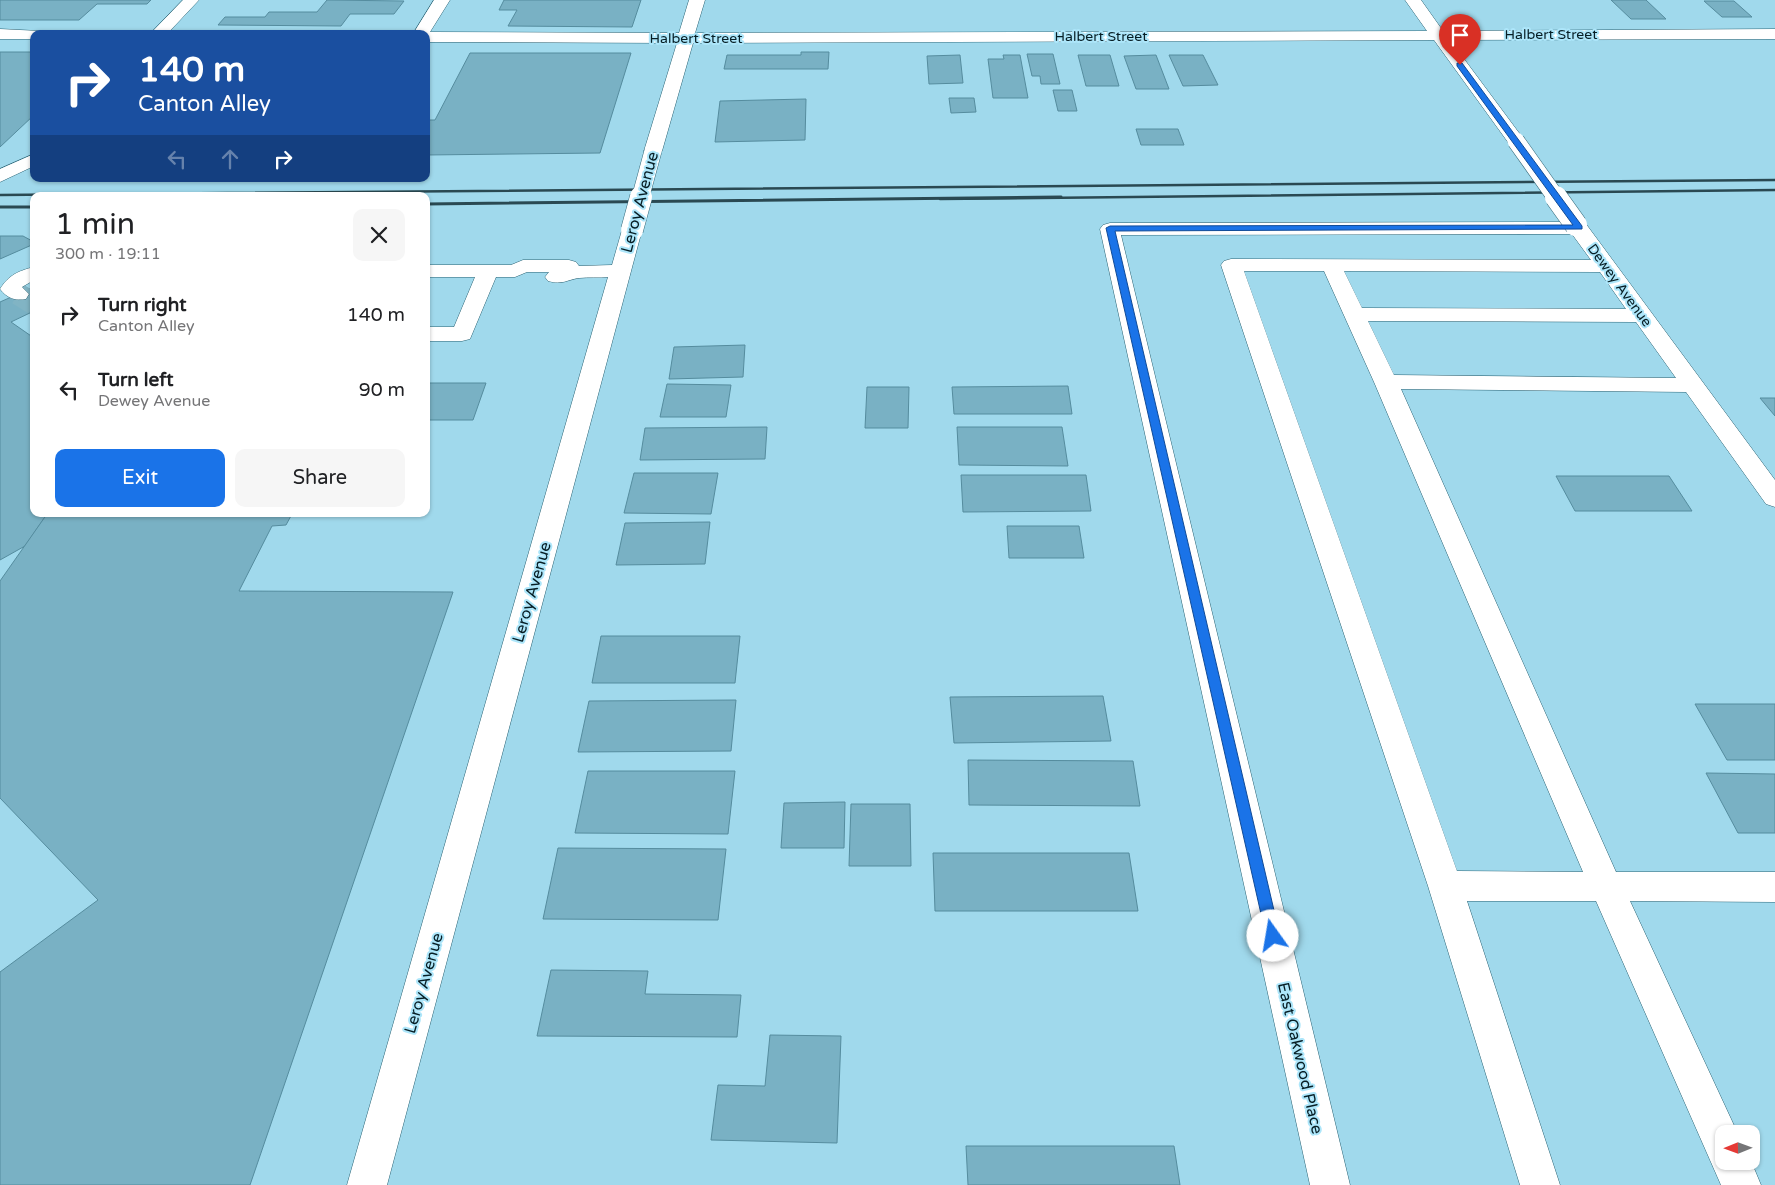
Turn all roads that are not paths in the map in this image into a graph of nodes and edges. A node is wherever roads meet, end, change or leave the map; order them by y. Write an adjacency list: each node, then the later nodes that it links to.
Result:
1 (191, 0): 5 (street)
2 (442, 0): 6 (street)
3 (697, 0): 12 (street, Leroy Avenue)
4 (1413, 0): 9 (street, Dewey Avenue)
5 (162, 30)
6 (423, 30)
7 (0, 34): 8 (street)
8 (30, 34)
9 (1438, 34): 10 (street, Halbert Street); 12 (street, Halbert Street); 15 (street, Dewey Avenue, bridge)
10 (1775, 34)
11 (430, 37): 12 (street, Halbert Street)
12 (687, 38): 20 (street, Leroy Avenue, bridge)
13 (30, 161): 14 (street)
14 (0, 176)
15 (1578, 226): 17 (street, Dewey Avenue); 35 (street, East Oakwood Place)
16 (1331, 265): 17 (street); 23 (street); 29 (street)
17 (1606, 266): 24 (street, Dewey Avenue)
18 (430, 271): 19 (street)
19 (488, 271): 20 (street); 25 (street)
20 (621, 271): 34 (street, Leroy Avenue)
21 (30, 274): 22 (street)
22 (18, 294)
23 (1355, 314): 24 (street); 26 (street)
24 (1643, 316): 27 (street, Dewey Avenue)
25 (430, 334)
26 (1386, 382): 27 (street); 30 (street)
27 (1693, 385): 28 (street, Dewey Avenue)
28 (1775, 498)
29 (1445, 886): 30 (street); 36 (street)
30 (1606, 886): 31 (street); 32 (street)
31 (1775, 887)
32 (1715, 1127)
33 (1734, 1170): 37 (street)
34 (367, 1185)
35 (1330, 1185)
36 (1540, 1185)
37 (1741, 1185)

